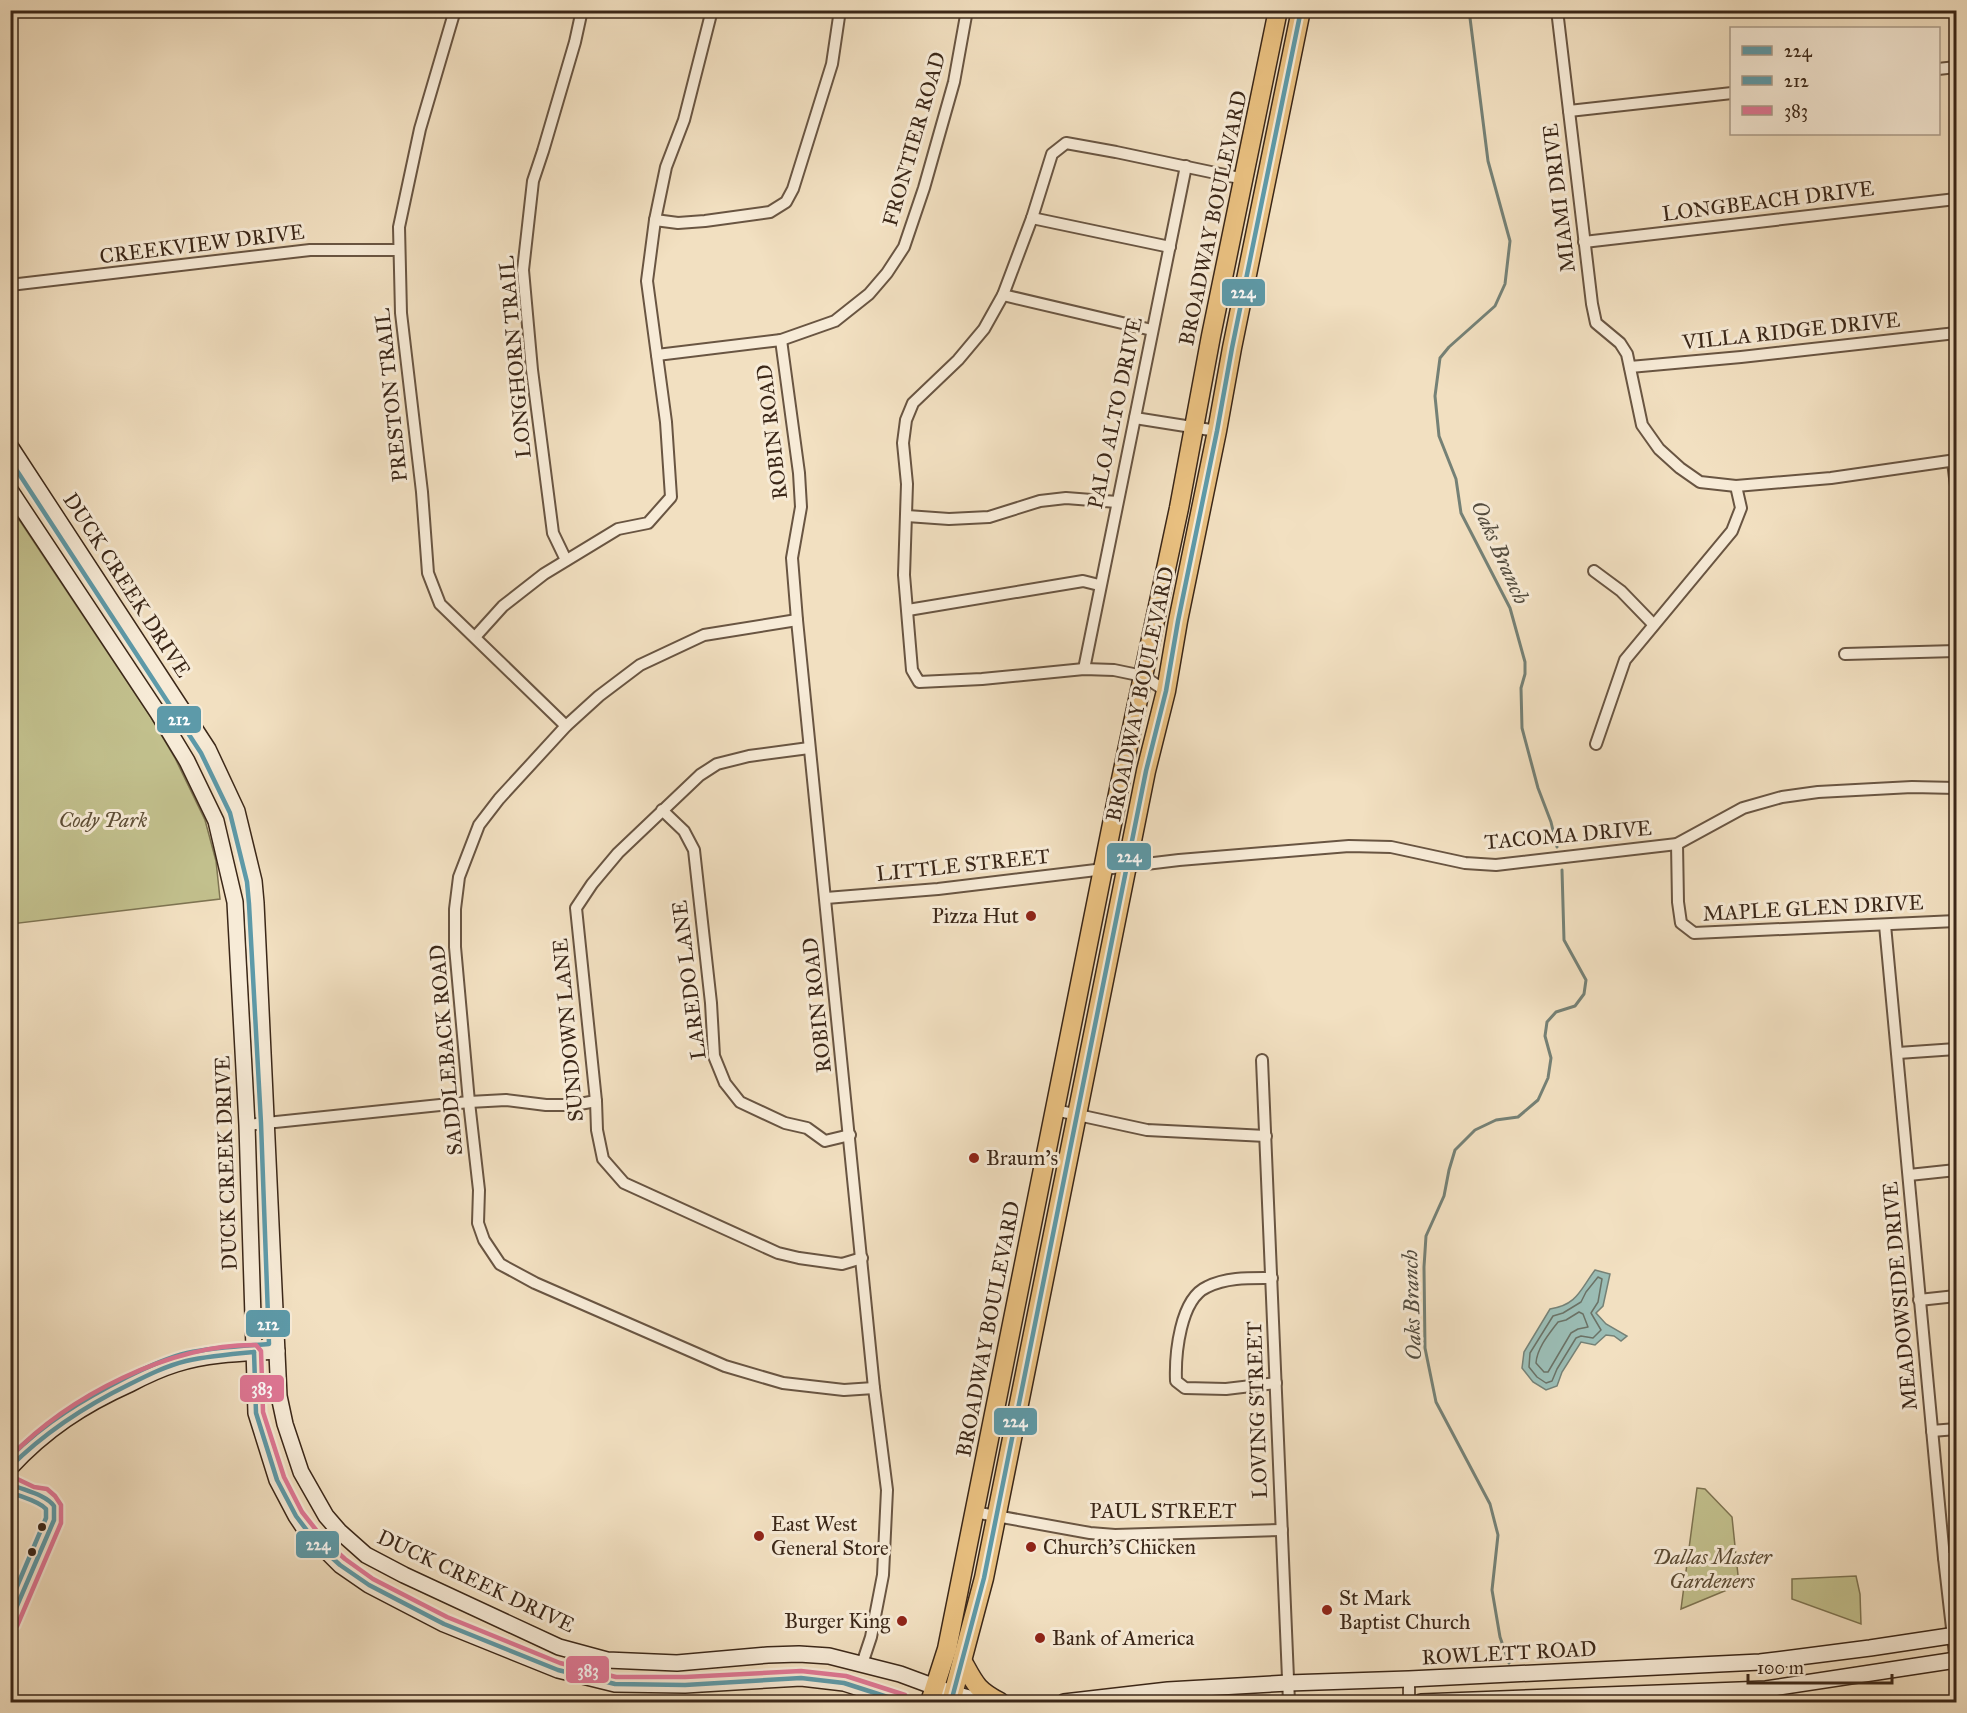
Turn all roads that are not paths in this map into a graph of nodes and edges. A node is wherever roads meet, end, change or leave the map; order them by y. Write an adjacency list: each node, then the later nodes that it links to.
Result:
1 (455, 10): 20 (street, PRESTON TRAIL)
2 (582, 10): 38 (street, LONGHORN TRAIL)
3 (712, 10): 17 (street)
4 (840, 10): 17 (street)
5 (967, 10): 25 (street, FRONTIER ROAD)
6 (1278, 10): 14 (main road, BROADWAY BOULEVARD)
7 (1301, 10): 30 (main road, BROADWAY BOULEVARD)
8 (1557, 10): 12 (street, MIAMI DRIVE)
9 (1956, 67): 10 (street)
10 (1940, 69)
11 (1730, 93): 12 (street)
12 (1569, 111): 18 (street, MIAMI DRIVE)
13 (1186, 166): 14 (street); 16 (street); 19 (street, PALO ALTO DRIVE)
14 (1244, 179): 29 (main road, BROADWAY BOULEVARD)
15 (1956, 199): 18 (street, LONGBEACH DRIVE)
16 (1032, 218): 19 (street); 22 (street)
17 (655, 220): 26 (street)
18 (1584, 242): 27 (street, MIAMI DRIVE)
19 (1170, 247): 23 (street, PALO ALTO DRIVE)
20 (398, 250): 21 (street, CREEKVIEW DRIVE); 44 (street, PRESTON TRAIL)
21 (10, 285)
22 (1003, 295): 23 (street); 37 (street)
23 (1152, 330): 28 (street, PALO ALTO DRIVE)
24 (1956, 333): 27 (street, VILLA RIDGE DRIVE)
25 (781, 340): 26 (street, FRONTIER ROAD); 42 (street, ROBIN ROAD)
26 (657, 355): 38 (street)
27 (1630, 367): 33 (street, MIAMI DRIVE)
28 (1135, 418): 29 (street); 36 (street, PALO ALTO DRIVE)
29 (1194, 426): 30 (street); 48 (main road, BROADWAY BOULEVARD)
30 (1217, 431): 49 (main road, BROADWAY BOULEVARD)
31 (10, 446): 53 (main road, DUCK CREEK DRIVE)
32 (1955, 461): 33 (street, MIAMI DRIVE); 34 (street)
33 (1736, 486): 43 (street)
34 (1956, 486)
35 (10, 490): 54 (main road, DUCK CREEK DRIVE)
36 (1117, 502): 37 (street); 40 (street, PALO ALTO DRIVE)
37 (907, 516): 41 (street)
38 (566, 560): 44 (street)
39 (1594, 571): 43 (street)
40 (1099, 585): 41 (street); 47 (street, PALO ALTO DRIVE)
41 (908, 610): 47 (street)
42 (797, 620): 50 (street, SADDLEBACK ROAD); 52 (street, ROBIN ROAD)
43 (1653, 624): 51 (street)
44 (476, 637): 50 (street, PRESTON TRAIL)
45 (1956, 651): 46 (street)
46 (1845, 654)
47 (1084, 669): 48 (street)
48 (1143, 676): 49 (street); 59 (main road, BROADWAY BOULEVARD)
49 (1166, 691): 58 (main road, BROADWAY BOULEVARD)
50 (566, 726): 69 (street, SADDLEBACK ROAD)
51 (1596, 744)
52 (809, 748): 56 (street, SUNDOWN LANE); 60 (street, ROBIN ROAD)
53 (208, 750): 54 (main road); 63 (main road, DUCK CREEK DRIVE)
54 (187, 761): 64 (main road, DUCK CREEK DRIVE)
55 (1956, 788): 57 (street, TACOMA DRIVE)
56 (663, 810): 68 (street, SUNDOWN LANE); 74 (street, LAREDO LANE)
57 (1677, 844): 58 (street, TACOMA DRIVE); 62 (street, MAPLE GLEN DRIVE)
58 (1128, 865): 59 (street, TACOMA DRIVE); 71 (main road, BROADWAY BOULEVARD)
59 (1103, 868): 60 (street, LITTLE STREET); 70 (main road, BROADWAY BOULEVARD)
60 (826, 898): 74 (street, ROBIN ROAD)
61 (1956, 921): 62 (street, MAPLE GLEN DRIVE)
62 (1885, 925): 66 (street, MEADOWSIDE DRIVE)
63 (258, 931): 64 (main road); 72 (main road, DUCK CREEK DRIVE)
64 (237, 934): 73 (main road, DUCK CREEK DRIVE)
65 (1956, 1049): 66 (street)
66 (1898, 1053): 77 (street, MEADOWSIDE DRIVE)
67 (1262, 1060): 75 (street, LOVING STREET)
68 (596, 1101): 69 (street); 78 (street, SUNDOWN LANE)
69 (469, 1102): 72 (street); 87 (street, SADDLEBACK ROAD)
70 (1055, 1110): 71 (street); 84 (main road, BROADWAY BOULEVARD)
71 (1077, 1116): 75 (street); 85 (main road, BROADWAY BOULEVARD)
72 (268, 1123): 73 (street); 82 (main road, DUCK CREEK DRIVE)
73 (247, 1125): 83 (main road, DUCK CREEK DRIVE)
74 (850, 1136): 78 (street, ROBIN ROAD)
75 (1266, 1136): 79 (street, LOVING STREET)
76 (1956, 1170): 77 (street)
77 (1909, 1175): 81 (street, MEADOWSIDE DRIVE)
78 (862, 1258): 87 (street, ROBIN ROAD)
79 (1272, 1278): 86 (street, LOVING STREET); 86 (street)
80 (1956, 1296): 81 (street)
81 (1919, 1300): 89 (street, MEADOWSIDE DRIVE)
82 (277, 1351): 83 (main road); 93 (main road, DUCK CREEK DRIVE)
83 (254, 1352): 90 (main road); 95 (main road, DUCK CREEK DRIVE)
84 (1002, 1371): 85 (main road); 91 (main road, BROADWAY BOULEVARD)
85 (1024, 1376): 92 (main road, BROADWAY BOULEVARD)
86 (1276, 1383): 94 (street, LOVING STREET)
87 (874, 1388): 102 (street, ROBIN ROAD)
88 (1956, 1429): 89 (street)
89 (1932, 1431): 96 (street, MEADOWSIDE DRIVE)
90 (10, 1468)
91 (974, 1512): 92 (street, PAUL STREET); 108 (main road, BROADWAY BOULEVARD)
92 (996, 1515): 94 (street, PAUL STREET); 101 (main road, BROADWAY BOULEVARD)
93 (326, 1516): 95 (main road); 102 (main road, DUCK CREEK DRIVE)
94 (1281, 1530): 106 (street, LOVING STREET)
95 (306, 1532): 111 (main road, DUCK CREEK DRIVE)
96 (1944, 1558): 97 (street); 98 (street, MEADOWSIDE DRIVE)
97 (1956, 1558)
98 (1954, 1635): 99 (main road, ROWLETT ROAD); 100 (street, MEADOWSIDE DRIVE)
99 (1870, 1648): 103 (main road, ROWLETT ROAD); 104 (main road)
100 (1956, 1661): 104 (main road)
101 (963, 1662): 109 (main road, BROADWAY BOULEVARD); 113 (main road)
102 (862, 1664): 108 (main road, DUCK CREEK DRIVE)
103 (1672, 1666): 105 (main road, ROWLETT ROAD); 107 (main road)
104 (1873, 1673): 107 (main road)
105 (1409, 1679): 106 (main road, ROWLETT ROAD); 116 (street)
106 (1288, 1683): 110 (main road, ROWLETT ROAD); 115 (street, LOVING STREET)
107 (1673, 1693): 117 (main road)
108 (933, 1695): 109 (main road)
109 (953, 1698): 112 (main road)
110 (1140, 1698): 114 (main road, ROWLETT ROAD)
111 (903, 1702)
112 (984, 1702)
113 (1000, 1702)
114 (1064, 1702)
115 (1289, 1702)
116 (1409, 1702)
117 (1421, 1702)

